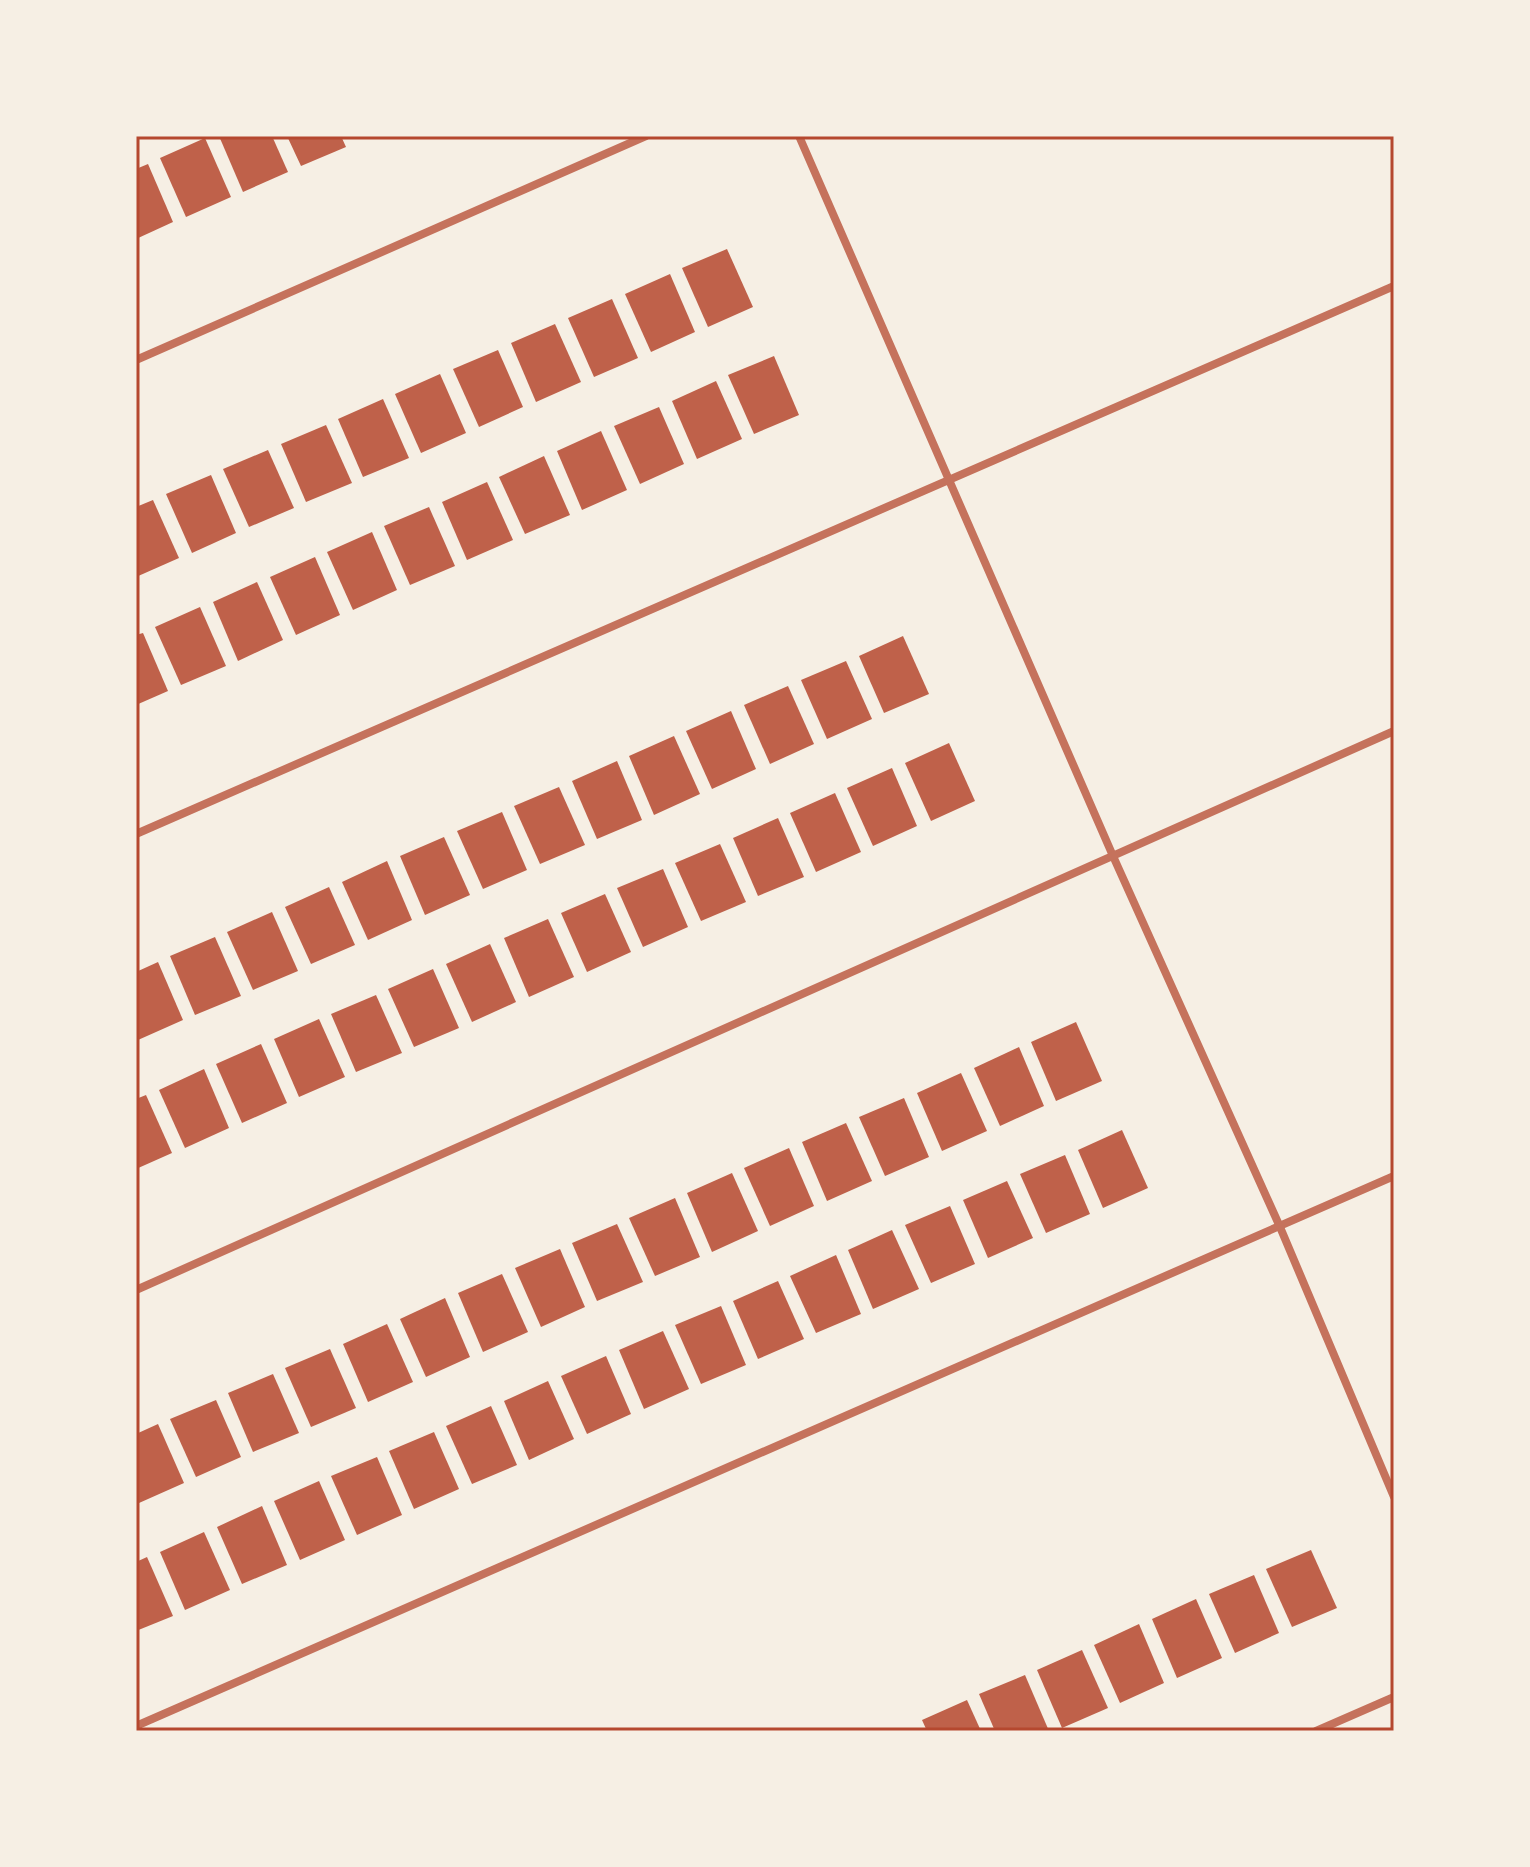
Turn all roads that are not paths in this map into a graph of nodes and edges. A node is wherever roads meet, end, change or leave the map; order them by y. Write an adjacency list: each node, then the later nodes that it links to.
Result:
1 (646, 136): 4 (street)
2 (799, 136): 5 (street)
3 (1394, 286): 5 (street)
4 (136, 360)
5 (949, 479): 7 (street); 8 (street)
6 (1394, 731): 8 (street)
7 (136, 834)
8 (1113, 856): 10 (street); 11 (street)
9 (1394, 1176): 10 (street)
10 (1280, 1227): 12 (street); 14 (street)
11 (136, 1290)
12 (1394, 1497)
13 (1394, 1697): 15 (street)
14 (136, 1726)
15 (1316, 1731)

